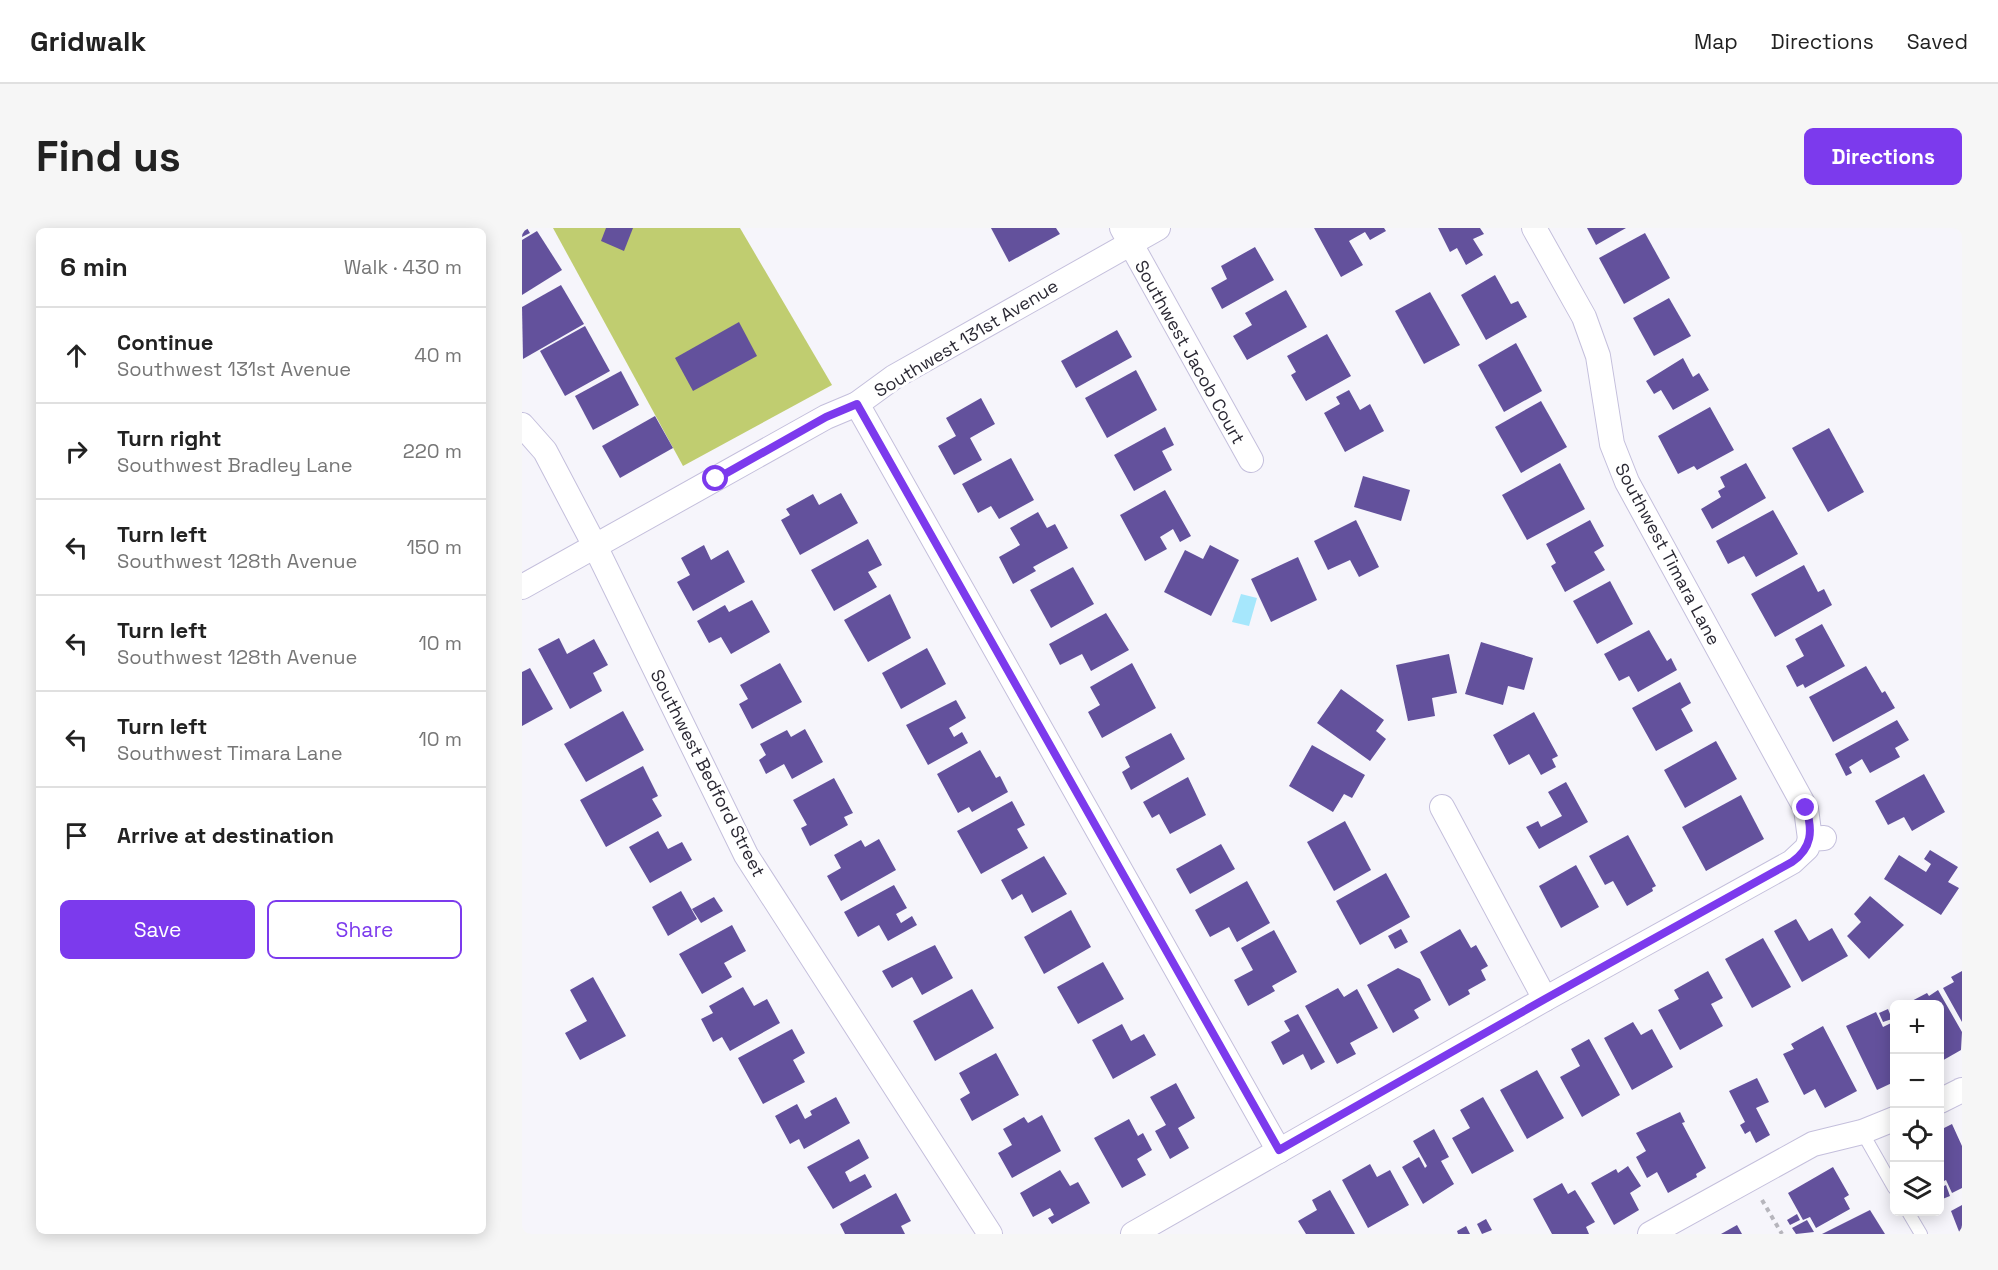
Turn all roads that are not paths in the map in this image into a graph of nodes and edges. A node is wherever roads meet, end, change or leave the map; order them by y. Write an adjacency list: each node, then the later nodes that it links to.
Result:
1 (1158, 228): 3 (street, Southwest 131st Avenue)
2 (1534, 228): 10 (street, Southwest Timara Lane)
3 (1126, 235): 4 (street, Southwest 131st Avenue); 6 (street, Southwest Jacob Court)
4 (857, 404): 7 (street, Southwest 131st Avenue); 15 (street)
5 (522, 425): 7 (street, Southwest Bedford Street)
6 (1251, 460)
7 (595, 546): 8 (street, Southwest 131st Avenue); 18 (street, Southwest Bedford Street)
8 (522, 587)
9 (1442, 807): 10 (street)
10 (1545, 999): 15 (street)
11 (1962, 1090): 12 (street)
12 (1944, 1099)
13 (1890, 1121): 14 (street)
14 (1862, 1132): 16 (lane); 20 (street)
15 (1279, 1150): 19 (street)
16 (1890, 1181)
17 (1910, 1216): 21 (lane)
18 (990, 1234)
19 (1133, 1234)
20 (1650, 1234)
21 (1921, 1234)

